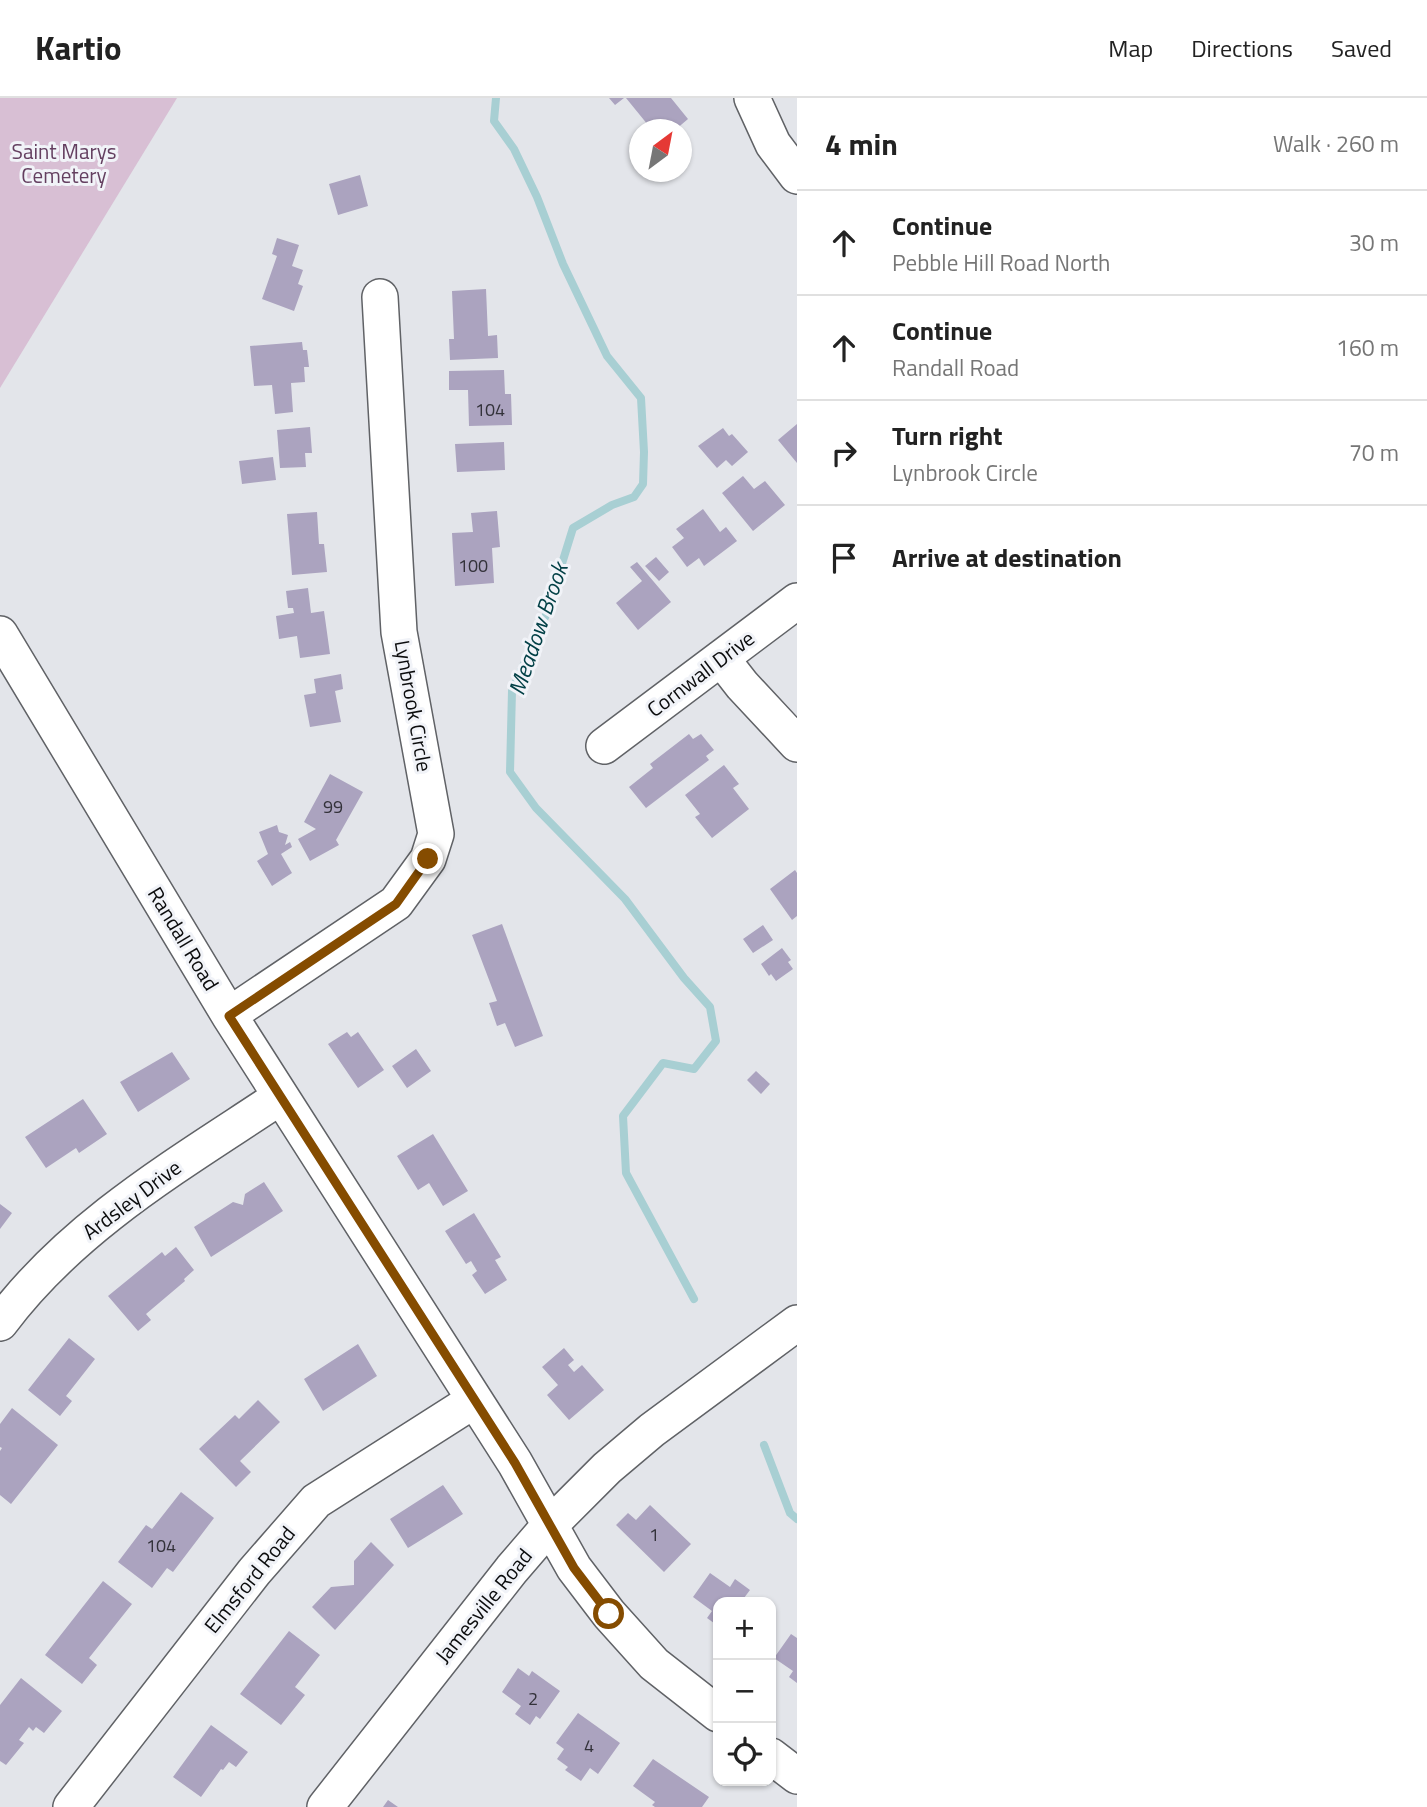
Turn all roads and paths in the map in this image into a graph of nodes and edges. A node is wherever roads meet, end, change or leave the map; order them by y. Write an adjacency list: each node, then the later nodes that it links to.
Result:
1 (752, 98): 2 (street)
2 (797, 176)
3 (380, 297): 9 (street, Lynbrook Circle)
4 (797, 601): 6 (street, Cornwall Drive)
5 (0, 634): 9 (street, Randall Road)
6 (722, 658): 7 (street); 8 (street, Cornwall Drive)
7 (797, 744)
8 (604, 746)
9 (229, 1016): 10 (street, Randall Road)
10 (281, 1097): 11 (street, Ardsley Drive); 13 (street, Randall Road)
11 (0, 1323)
12 (797, 1323): 14 (street, Jamesville Road)
13 (473, 1401): 14 (street, Randall Road); 18 (street, Elmsford Road)
14 (549, 1525): 15 (street, Randall Road); 19 (street, Jamesville Road)
15 (713, 1710)
16 (776, 1760): 17 (street)
17 (797, 1776)
18 (71, 1807)
19 (325, 1807)

